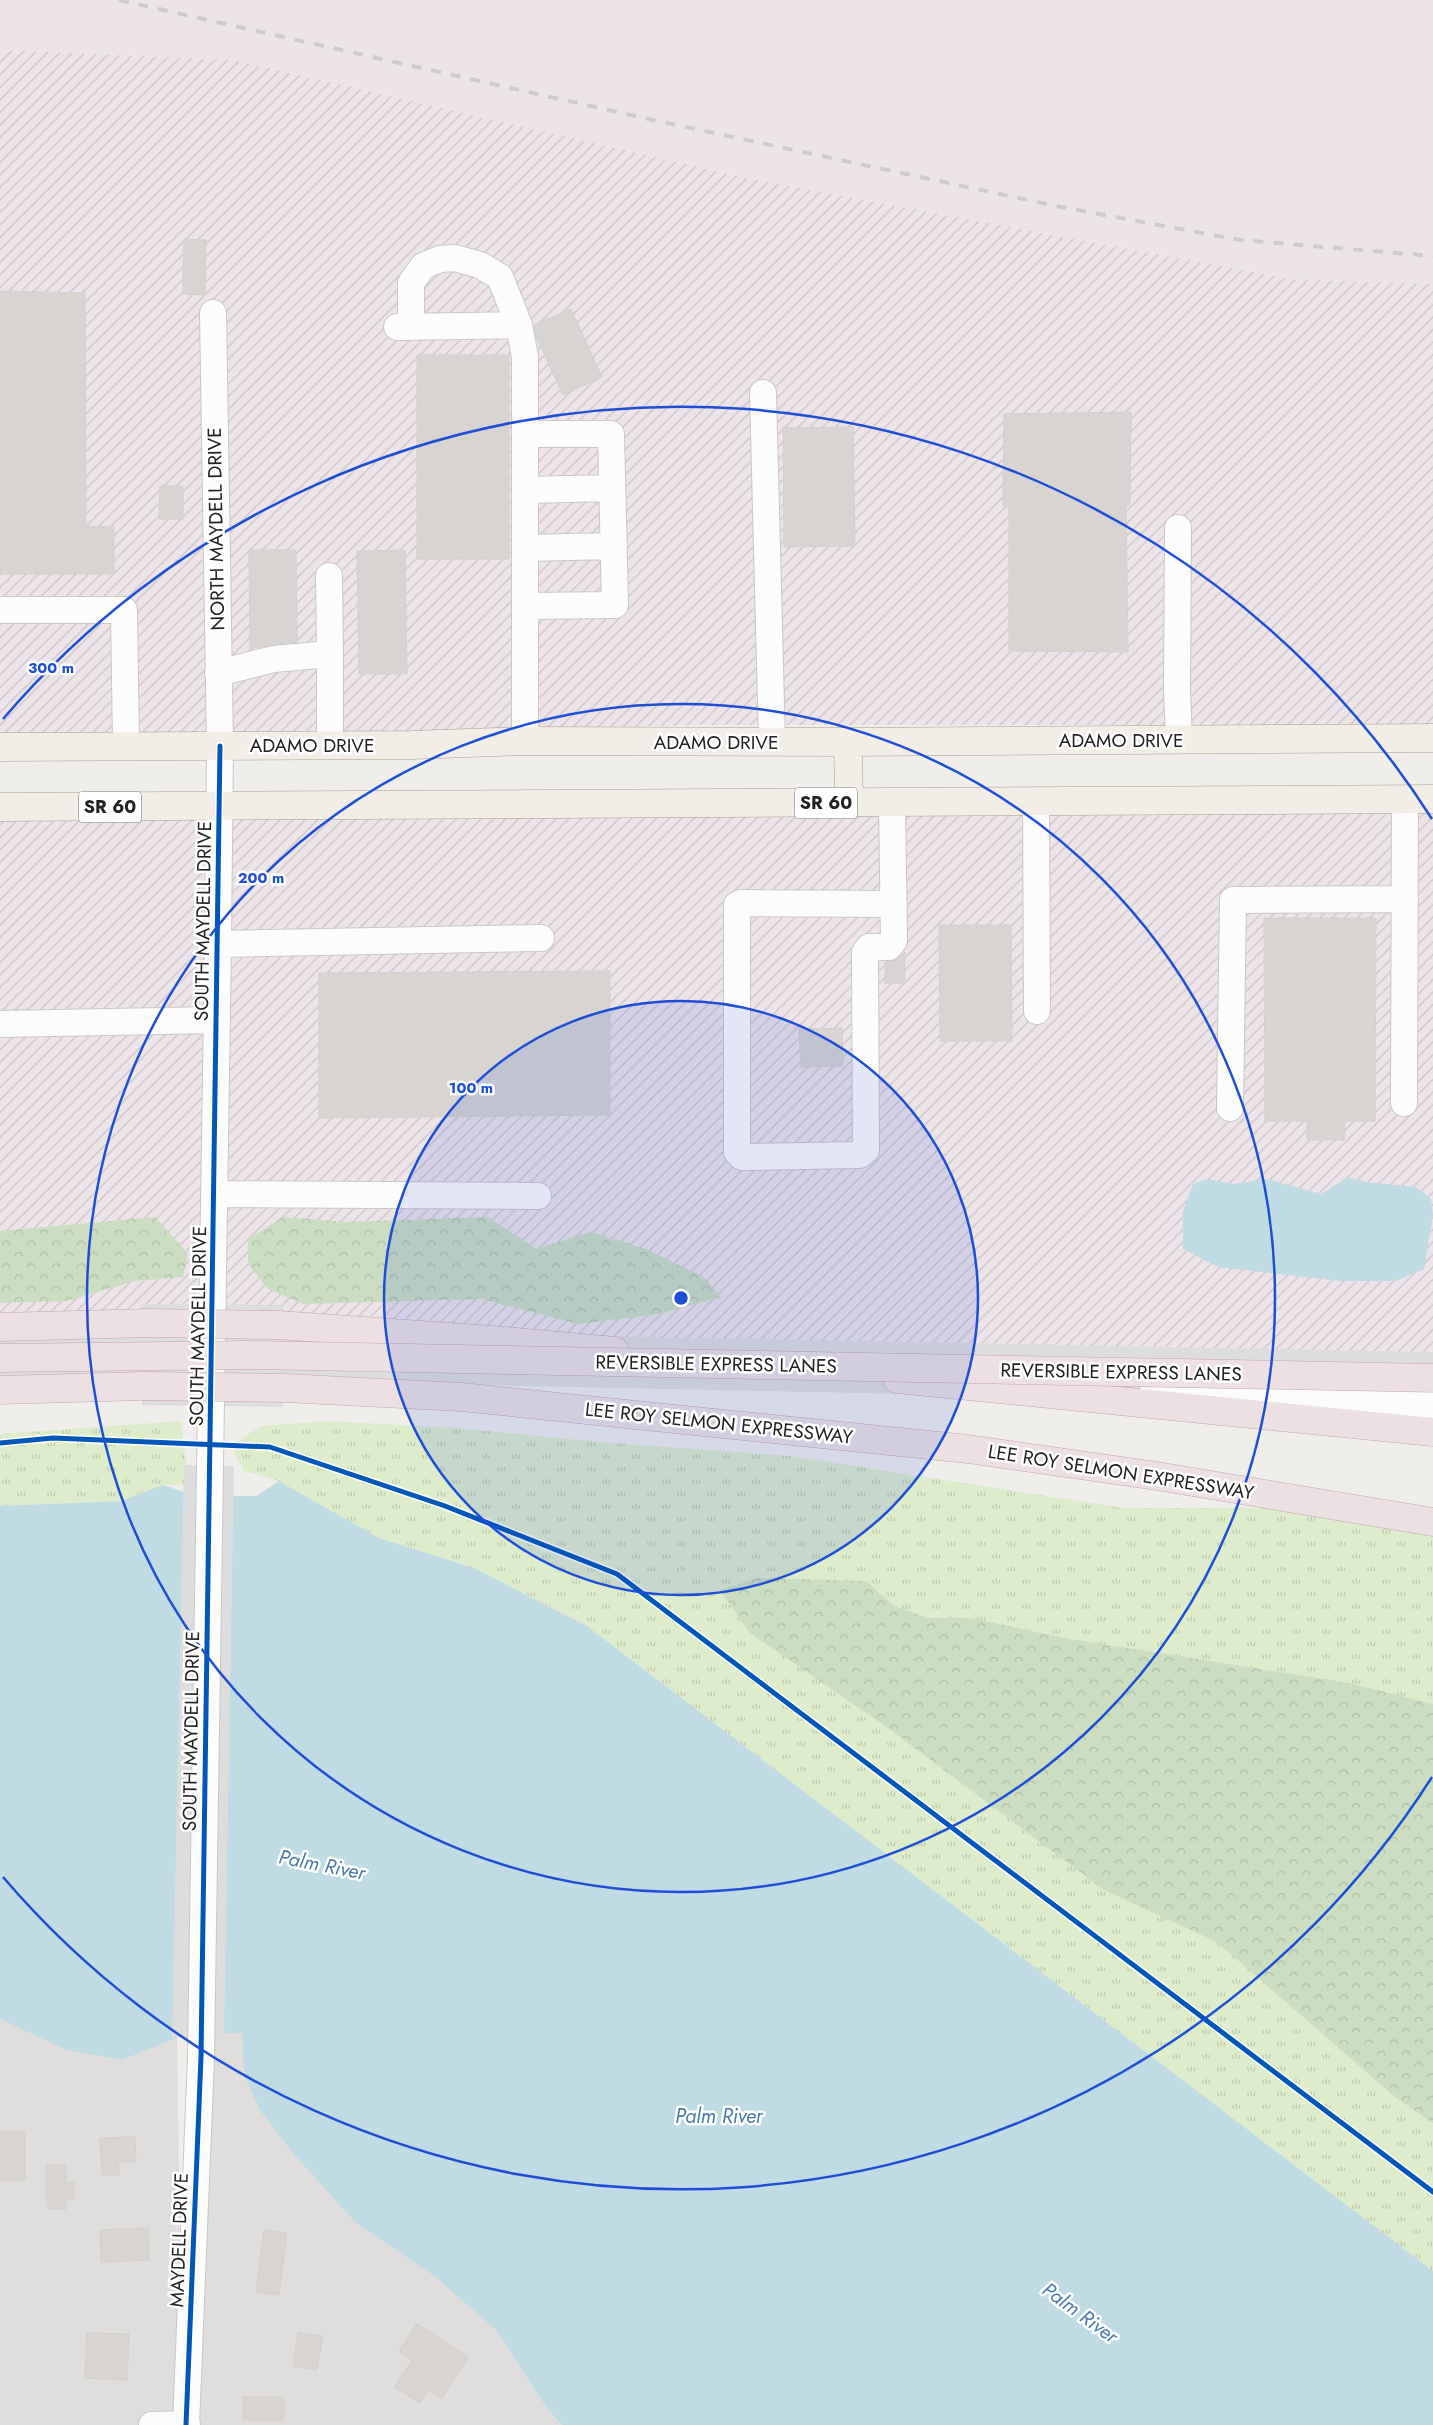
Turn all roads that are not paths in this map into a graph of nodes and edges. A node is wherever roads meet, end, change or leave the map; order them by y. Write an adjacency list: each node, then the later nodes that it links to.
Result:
1 (213, 313): 14 (street, NORTH MAYDELL DRIVE)
2 (519, 324): 2 (street); 4 (street)
3 (763, 393): 18 (street)
4 (525, 434): 5 (street); 6 (street)
5 (612, 488): 6 (street); 8 (street)
6 (525, 490): 9 (street)
7 (1178, 528): 16 (street)
8 (614, 546): 9 (street); 11 (street)
9 (525, 548): 11 (street)
10 (329, 576): 13 (street)
11 (526, 606): 17 (street)
12 (0, 610): 21 (street)
13 (330, 654): 14 (street); 20 (street)
14 (218, 673): 22 (street, NORTH MAYDELL DRIVE)
15 (1433, 738): 16 (main road, ADAMO DRIVE)
16 (1179, 740): 19 (main road, ADAMO DRIVE)
17 (525, 741): 18 (main road, ADAMO DRIVE); 20 (main road, ADAMO DRIVE)
18 (772, 742): 19 (main road, ADAMO DRIVE)
19 (848, 742): 27 (main road)
20 (330, 745): 22 (main road, ADAMO DRIVE)
21 (126, 746): 22 (main road, ADAMO DRIVE); 23 (main road, ADAMO DRIVE)
22 (220, 746): 29 (street, SOUTH MAYDELL DRIVE)
23 (0, 747)
24 (1405, 799): 25 (main road, SR 60); 26 (main road, SR 60); 31 (street)
25 (1433, 799)
26 (1036, 801): 28 (main road, SR 60); 35 (street)
27 (849, 802): 28 (main road, SR 60); 29 (main road, SR 60)
28 (892, 802): 32 (street)
29 (220, 806): 30 (main road, SR 60); 34 (street, SOUTH MAYDELL DRIVE)
30 (0, 807)
31 (1405, 899): 38 (street); 39 (street)
32 (894, 904): 32 (street)
33 (540, 938): 34 (street)
34 (218, 944): 36 (street, SOUTH MAYDELL DRIVE)
35 (1038, 1011)
36 (217, 1020): 37 (street); 40 (street, SOUTH MAYDELL DRIVE)
37 (0, 1024)
38 (1404, 1103)
39 (1230, 1108)
40 (214, 1194): 41 (street); 50 (street, SOUTH MAYDELL DRIVE)
41 (538, 1196)
42 (0, 1327): 46 (highway, bridge)
43 (0, 1358): 44 (highway, REVERSIBLE EXPRESS LANES, bridge)
44 (1433, 1378)
45 (0, 1390): 49 (highway, LEE ROY SELMON EXPRESSWAY, bridge)
46 (1094, 1398): 47 (street); 48 (highway)
47 (1433, 1405)
48 (1433, 1432)
49 (1433, 1522)
50 (201, 2057): 52 (street, MAYDELL DRIVE)
51 (152, 2425): 52 (street)
52 (186, 2425)

